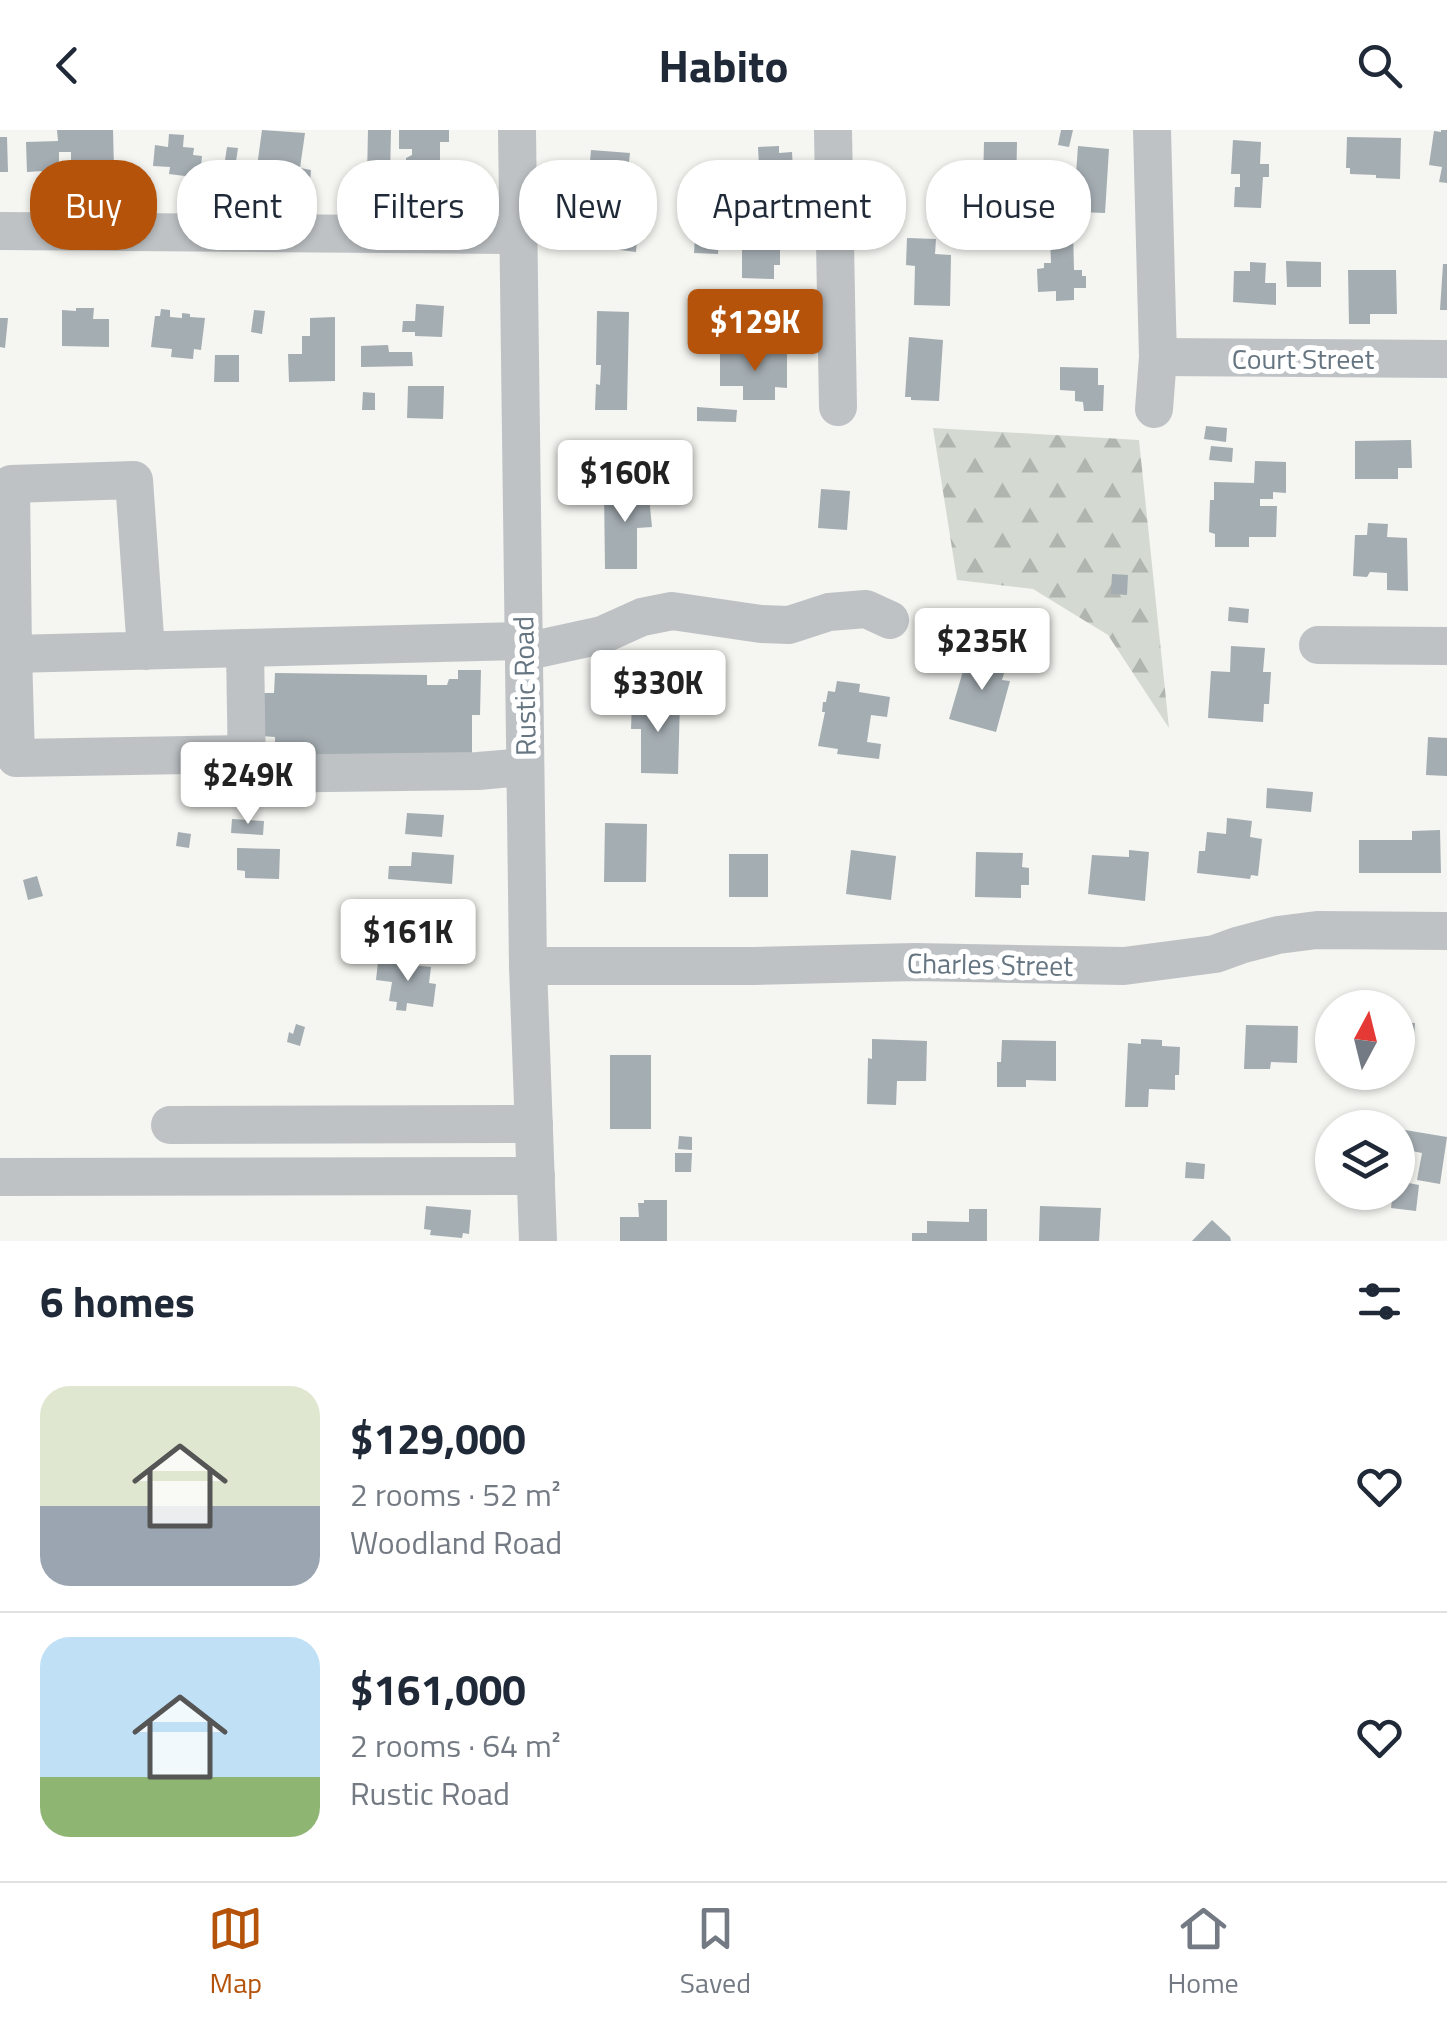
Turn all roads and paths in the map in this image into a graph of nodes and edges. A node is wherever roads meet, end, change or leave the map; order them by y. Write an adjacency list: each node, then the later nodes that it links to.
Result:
1 (516, 130): 5 (street, Rustic Road)
2 (833, 130): 8 (street)
3 (1152, 130): 6 (street)
4 (0, 231): 5 (street)
5 (517, 234): 13 (street, Rustic Road)
6 (1158, 358): 7 (street, Court Street); 9 (street)
7 (1447, 359)
8 (838, 407)
9 (1154, 409)
10 (890, 620): 13 (street)
11 (1318, 646): 12 (street)
12 (1447, 646)
13 (523, 647): 14 (street); 18 (street, Rustic Road)
14 (245, 648): 15 (street); 17 (street)
15 (146, 650): 16 (street); 16 (street)
16 (14, 654): 17 (street)
17 (247, 754): 18 (street)
18 (525, 767): 20 (street, Rustic Road)
19 (1447, 931): 20 (street, Charles Street)
20 (528, 966): 21 (street, Rustic Road)
21 (534, 1124): 22 (street); 23 (street, Rustic Road)
22 (170, 1125)
23 (536, 1176): 24 (street); 25 (street, Rustic Road)
24 (0, 1177)
25 (538, 1241)

